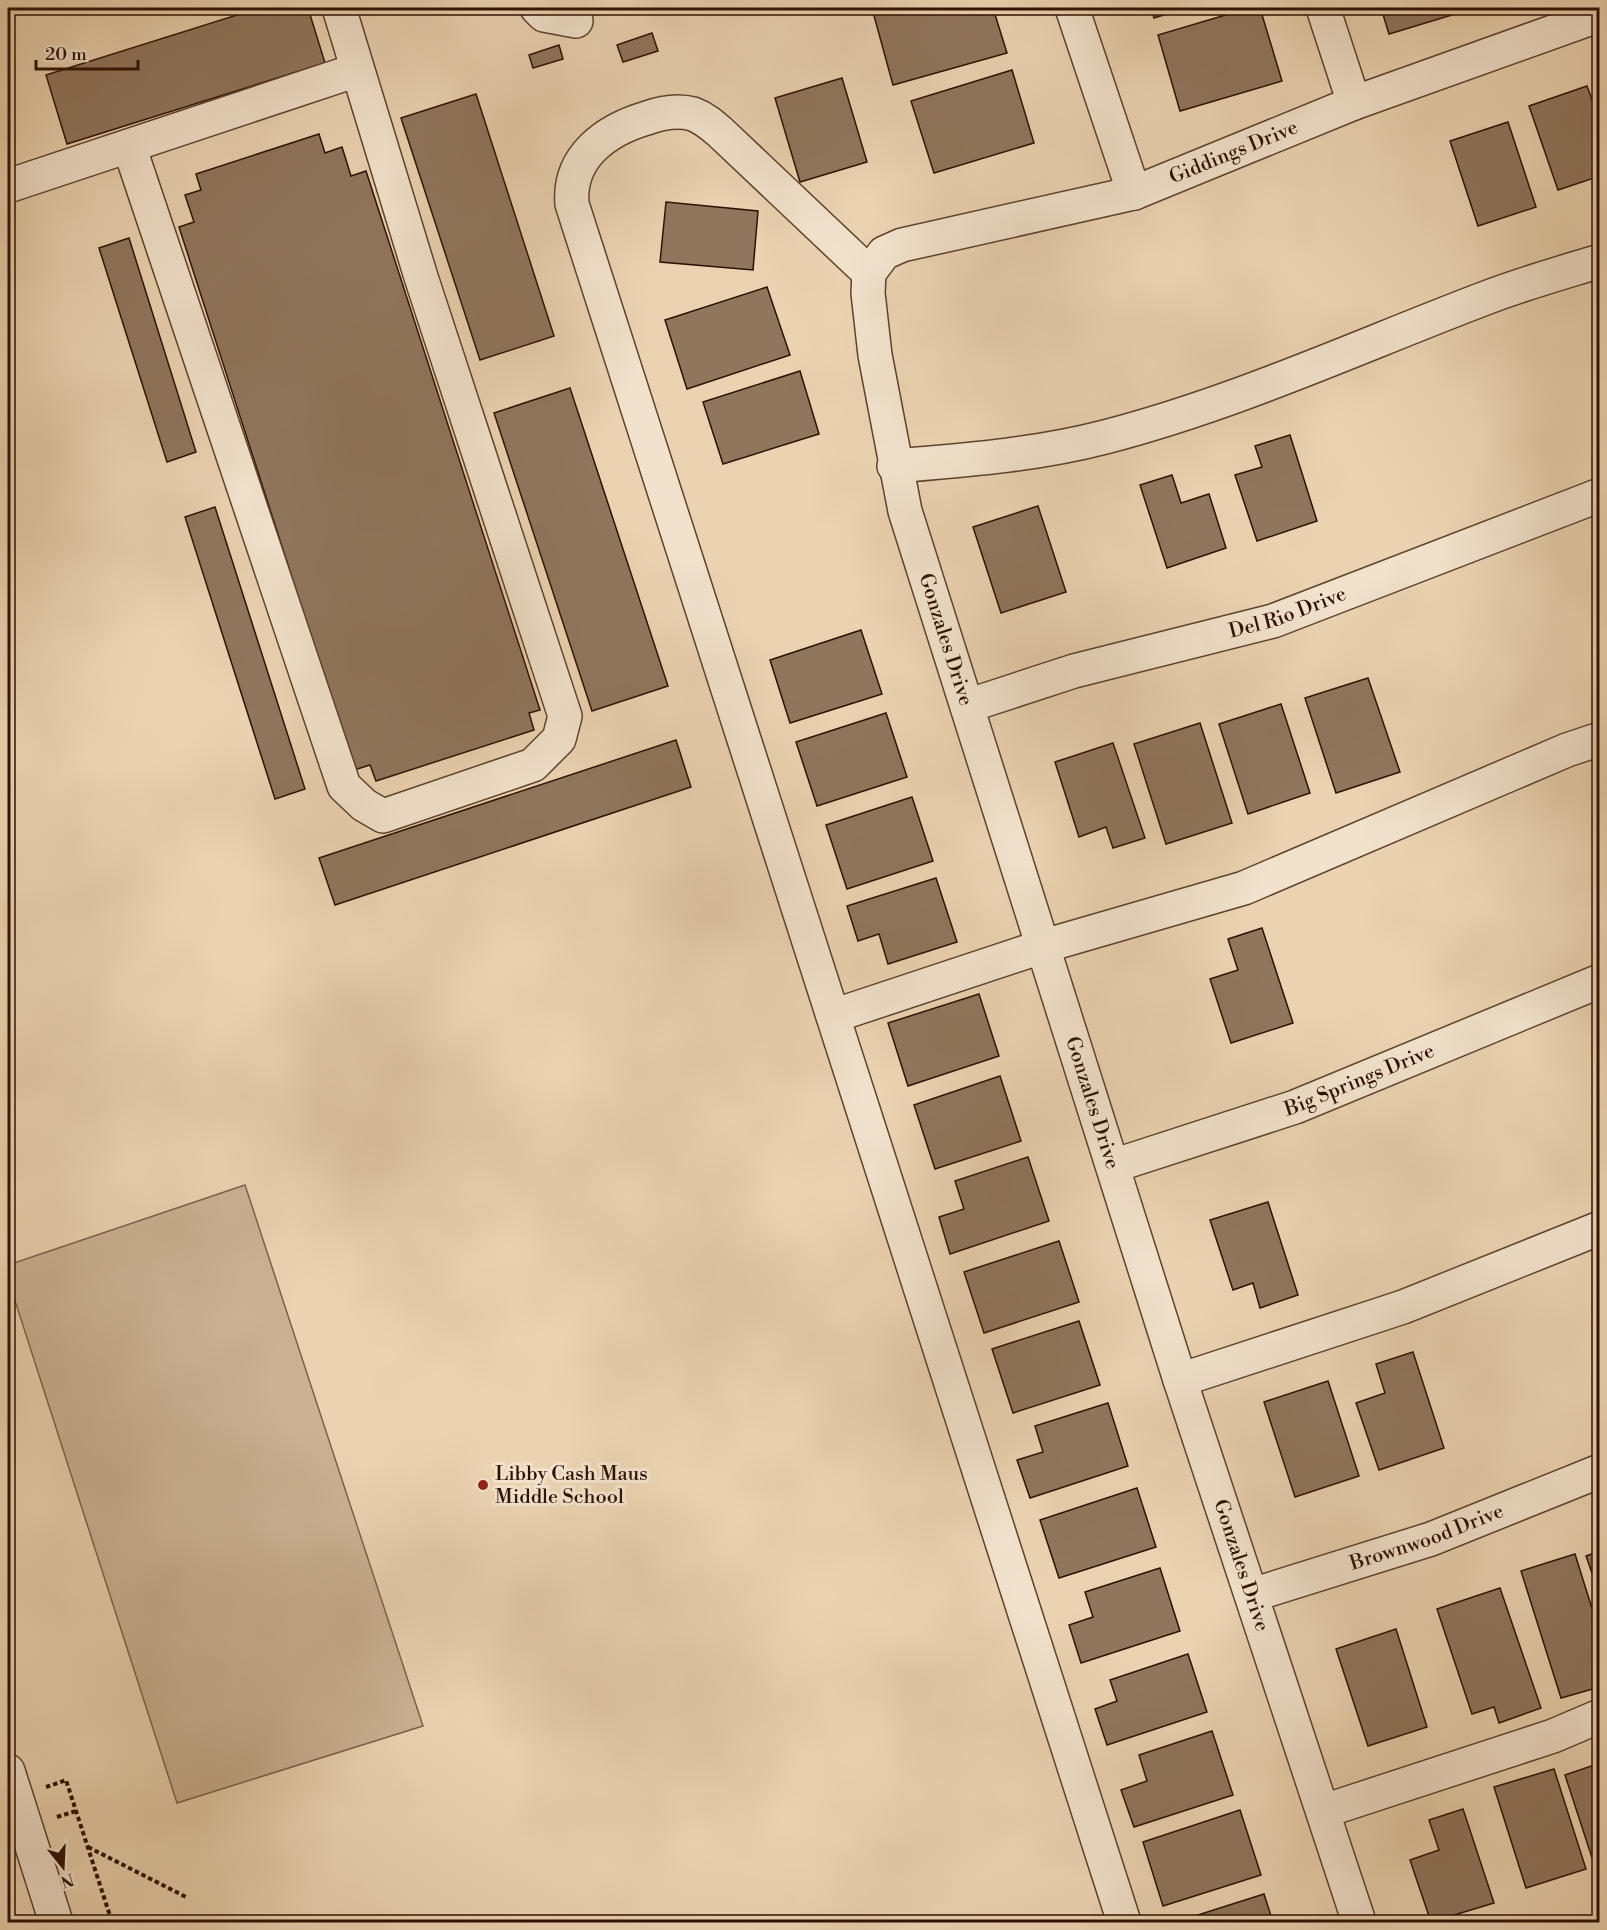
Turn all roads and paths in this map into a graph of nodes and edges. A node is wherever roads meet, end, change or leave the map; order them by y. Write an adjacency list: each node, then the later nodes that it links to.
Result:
1 (339, 8): 7 (street)
2 (537, 8): 6 (street)
3 (1072, 8): 11 (street)
4 (1323, 8): 8 (street)
5 (1581, 15): 8 (street, Giddings Drive)
6 (576, 21)
7 (357, 70): 9 (street); 9 (street)
8 (1354, 103): 11 (street, Giddings Drive)
9 (129, 146): 10 (street)
10 (8, 186)
11 (1134, 193): 13 (street, Giddings Drive)
12 (1599, 261): 14 (street)
13 (869, 273): 14 (street, Gonzales Drive); 20 (street)
14 (894, 466): 16 (street, Gonzales Drive)
15 (1599, 495): 16 (street, Del Rio Drive)
16 (967, 706): 18 (street, Gonzales Drive)
17 (1599, 739): 18 (street)
18 (1044, 946): 20 (street); 21 (street, Gonzales Drive)
19 (1599, 981): 21 (street, Big Springs Drive)
20 (833, 1016): 34 (street)
21 (1113, 1166): 23 (street, Gonzales Drive)
22 (1599, 1228): 23 (street)
23 (1180, 1380): 25 (street, Gonzales Drive)
24 (1599, 1471): 25 (street, Brownwood Drive)
25 (1252, 1595): 29 (street, Gonzales Drive)
26 (1599, 1716): 29 (street)
27 (8, 1770): 32 (street)
28 (66, 1780): 30 (path)
29 (1324, 1811): 35 (street, Gonzales Drive)
30 (88, 1847): 31 (path); 33 (path)
31 (188, 1898)
32 (56, 1923)
33 (112, 1923)
34 (1124, 1923)
35 (1359, 1923)

